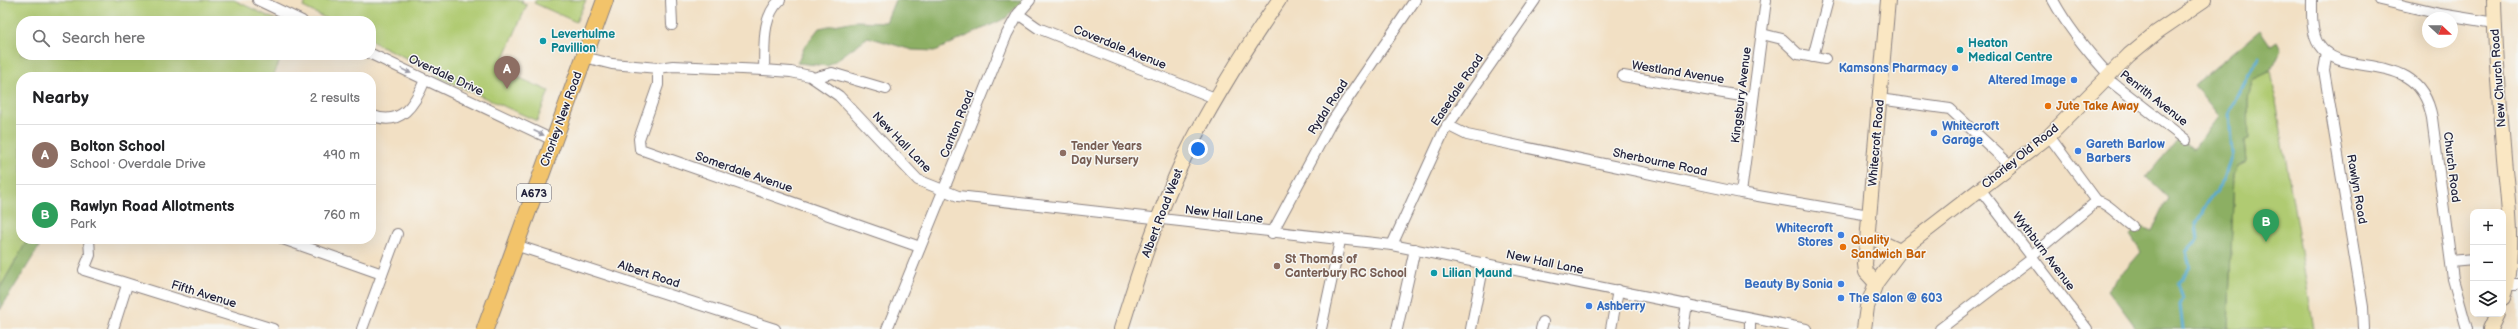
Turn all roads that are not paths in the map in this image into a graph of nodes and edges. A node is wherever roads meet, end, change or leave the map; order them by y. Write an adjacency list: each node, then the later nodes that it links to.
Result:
1 (258, 0): 18 (street)
2 (605, 0): 24 (main road, Chorley New Road / A673)
3 (671, 0): 20 (street)
4 (1030, 0): 17 (street, Carlton Road)
5 (1279, 0): 34 (street, Albert Road West)
6 (1416, 0): 50 (street, Rydal Road)
7 (1535, 0): 38 (street, Easedale Road)
8 (1766, 0): 21 (street, Kingsbury Avenue)
9 (1828, 0): 25 (street)
10 (1888, 0): 36 (street, Whitecroft Road)
11 (2053, 0): 29 (street, Penrith Avenue)
12 (2204, 0): 29 (street, Chorley Old Road)
13 (2312, 0): 22 (street)
14 (2380, 0): 19 (street)
15 (2494, 0): 19 (street, New Church Road)
16 (775, 2): 28 (street)
17 (1018, 14): 34 (street, Coverdale Avenue); 44 (street, Carlton Road)
18 (292, 16)
19 (2495, 23): 67 (street, New Church Road)
20 (672, 25)
21 (1762, 34): 25 (street); 35 (street, Kingsbury Avenue)
22 (2326, 53): 63 (street, Church Road); 91 (street, Rawlyn Road)
23 (376, 56): 32 (street, Overdale Drive, one-way to 32)
24 (584, 57): 27 (street, New Hall Lane); 40 (main road, Chorley New Road / A673)
25 (1813, 57): 26 (street)
26 (1824, 59)
27 (658, 68): 28 (street, New Hall Lane); 58 (street, Somerdale Avenue)
28 (764, 70): 31 (street, New Hall Lane)
29 (2107, 75): 39 (street, Chorley Old Road); 41 (street, Penrith Avenue)
30 (1623, 76): 35 (street, Westland Avenue)
31 (813, 78): 33 (street); 44 (street, New Hall Lane)
32 (426, 80): 37 (street); 40 (street, Overdale Drive, one-way to 40)
33 (886, 89)
34 (1215, 98): 48 (street, Albert Road West)
35 (1754, 98): 45 (street, Kingsbury Avenue)
36 (1879, 99): 42 (street); 47 (street, Whitecroft Road)
37 (376, 116)
38 (1447, 125): 45 (street, Sherbourne Road); 57 (street, Easedale Road)
39 (2049, 136): 42 (street, Chorley Old Road); 46 (street)
40 (553, 140): 56 (main road, Chorley New Road / A673)
41 (2186, 140)
42 (2011, 166): 43 (street, Chorley Old Road)
43 (1980, 189): 60 (street, Chorley Old Road); 61 (street, Wythburn Avenue)
44 (943, 192): 48 (street, New Hall Lane); 58 (street, Carlton Road)
45 (1741, 193): 47 (street, Sherbourne Road)
46 (2097, 201): 49 (street); 61 (street)
47 (1869, 216): 52 (street, Whitecroft Road)
48 (1158, 219): 50 (street, New Hall Lane); 80 (street, Albert Road West)
49 (2132, 226)
50 (1272, 233): 53 (street, New Hall Lane)
51 (397, 234): 65 (street)
52 (1868, 236): 60 (street); 66 (street, Whitecroft Road)
53 (1340, 241): 57 (street, New Hall Lane); 81 (street)
54 (89, 244): 68 (street, Fifth Avenue)
55 (308, 244): 65 (street)
56 (515, 245): 77 (main road, Chorley New Road / A673); 78 (street, Albert Road)
57 (1392, 245): 59 (street, New Hall Lane)
58 (920, 247): 79 (street, Carlton Road)
59 (1415, 249): 64 (street, New Hall Lane); 82 (street)
60 (1900, 251): 66 (street, Chorley Old Road)
61 (2032, 257): 89 (street); 90 (street, Wythburn Avenue)
62 (2470, 259): 63 (street)
63 (2450, 261): 92 (street, Church Road)
64 (1484, 263): 69 (street, New Hall Lane); 83 (street)
65 (382, 274): 76 (street)
66 (1876, 283): 88 (street, Chorley Old Road)
67 (2513, 284): 70 (street, New Church Road)
68 (127, 285): 74 (street); 75 (street, Fifth Avenue)
69 (1618, 290): 71 (street, New Hall Lane); 84 (street)
70 (2506, 294)
71 (1687, 304): 73 (street, New Hall Lane); 85 (street)
72 (2496, 317): 93 (street)
73 (1750, 318): 86 (street); 87 (street, New Hall Lane)
74 (114, 329)
75 (273, 329)
76 (362, 329)
77 (485, 329)
78 (775, 329)
79 (887, 329)
80 (1121, 329)
81 (1321, 329)
82 (1398, 329)
83 (1471, 329)
84 (1611, 329)
85 (1683, 329)
86 (1750, 329)
87 (1806, 329)
88 (1864, 329)
89 (1940, 329)
90 (2087, 329)
91 (2364, 329)
92 (2467, 329)
93 (2490, 329)

